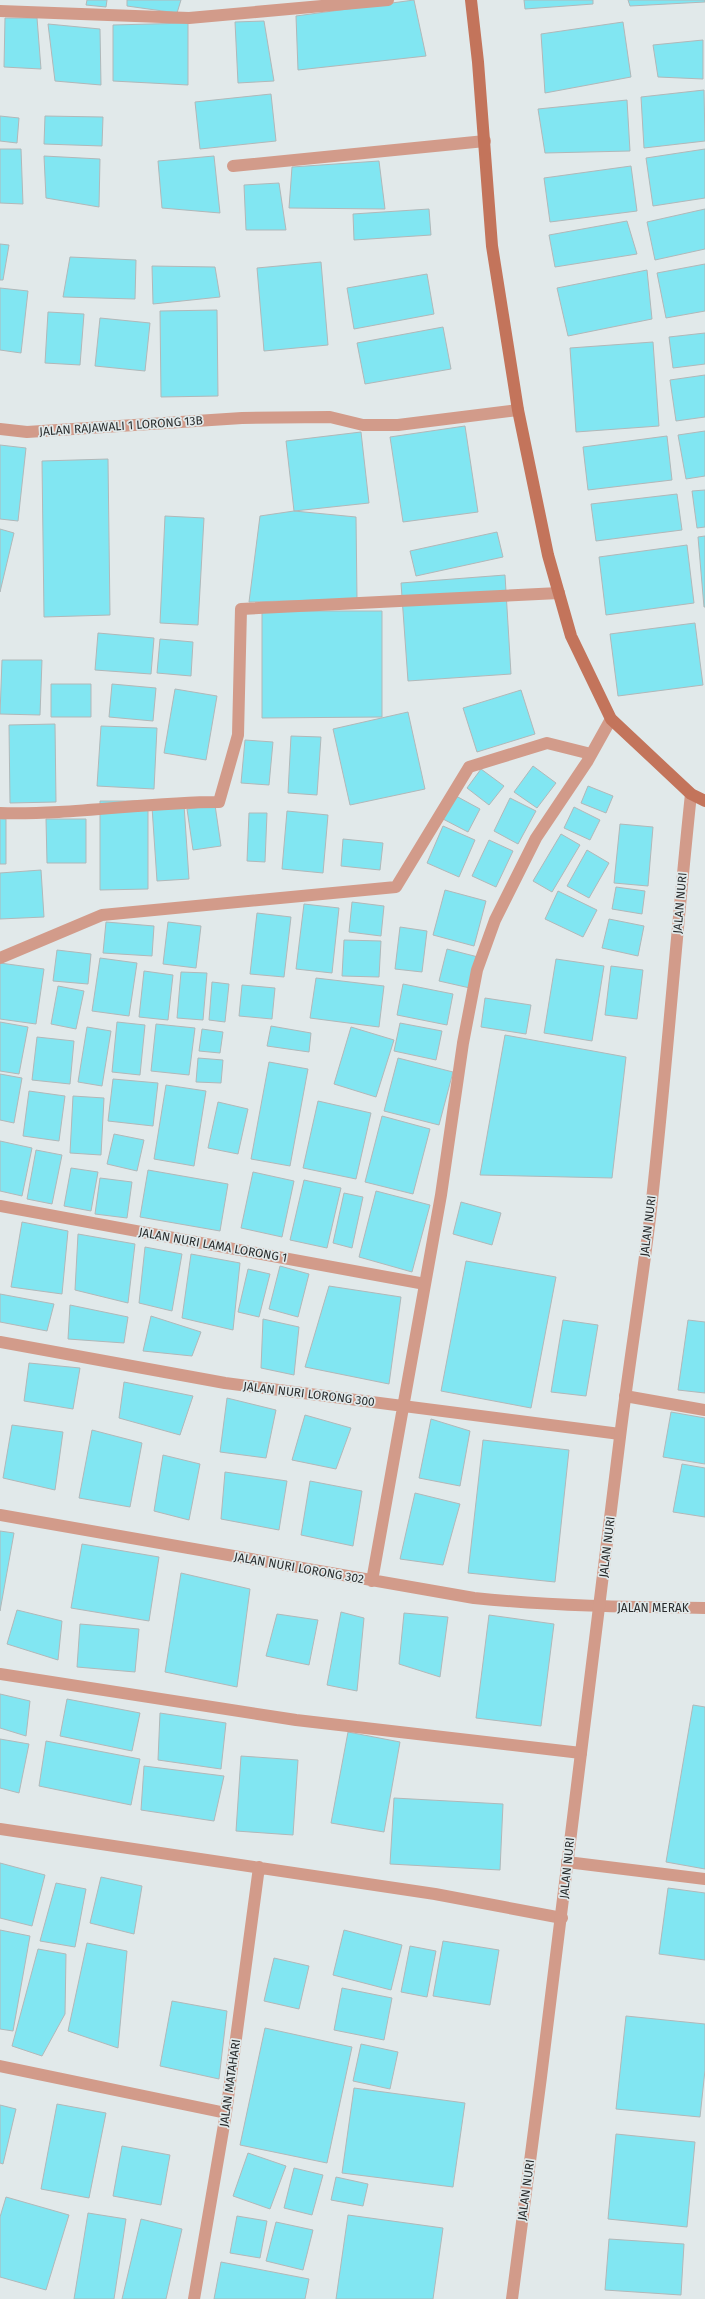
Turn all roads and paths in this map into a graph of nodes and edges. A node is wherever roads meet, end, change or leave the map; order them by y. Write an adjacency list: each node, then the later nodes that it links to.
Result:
1 (388, 0): 3 (street)
2 (471, 0): 4 (main road)
3 (0, 11)
4 (485, 140): 5 (street); 6 (main road)
5 (233, 166)
6 (518, 410): 7 (street, JALAN RAJAWALI 1 LORONG 13B); 8 (main road)
7 (0, 429)
8 (559, 593): 9 (main road); 13 (street)
9 (611, 719): 10 (street); 11 (main road)
10 (591, 754): 14 (street); 16 (street)
11 (691, 794): 12 (main road); 18 (street, JALAN NURI)
12 (705, 801)
13 (0, 813)
14 (0, 958)
15 (0, 1206): 16 (street, JALAN NURI LAMA LORONG 1)
16 (425, 1284): 19 (street)
17 (0, 1342): 19 (street, JALAN NURI LORONG 300)
18 (625, 1396): 20 (street); 21 (street, JALAN NURI)
19 (404, 1406): 21 (street, JALAN NURI LORONG 300); 23 (street)
20 (705, 1410)
21 (620, 1434): 24 (street, JALAN NURI)
22 (0, 1515): 23 (street, JALAN NURI LORONG 302)
23 (372, 1581): 24 (street, JALAN NURI LORONG 302)
24 (601, 1607): 25 (street, JALAN MERAK); 27 (street, JALAN NURI)
25 (705, 1608)
26 (0, 1674): 27 (street)
27 (581, 1753): 29 (street, JALAN NURI)
28 (0, 1830): 30 (street)
29 (567, 1862): 31 (street); 32 (street, JALAN NURI)
30 (259, 1867): 32 (street); 34 (street, JALAN MATAHARI)
31 (705, 1879)
32 (562, 1918): 36 (street, JALAN NURI)
33 (0, 2066): 34 (street)
34 (226, 2113): 35 (street, JALAN MATAHARI)
35 (194, 2299)
36 (512, 2299)

